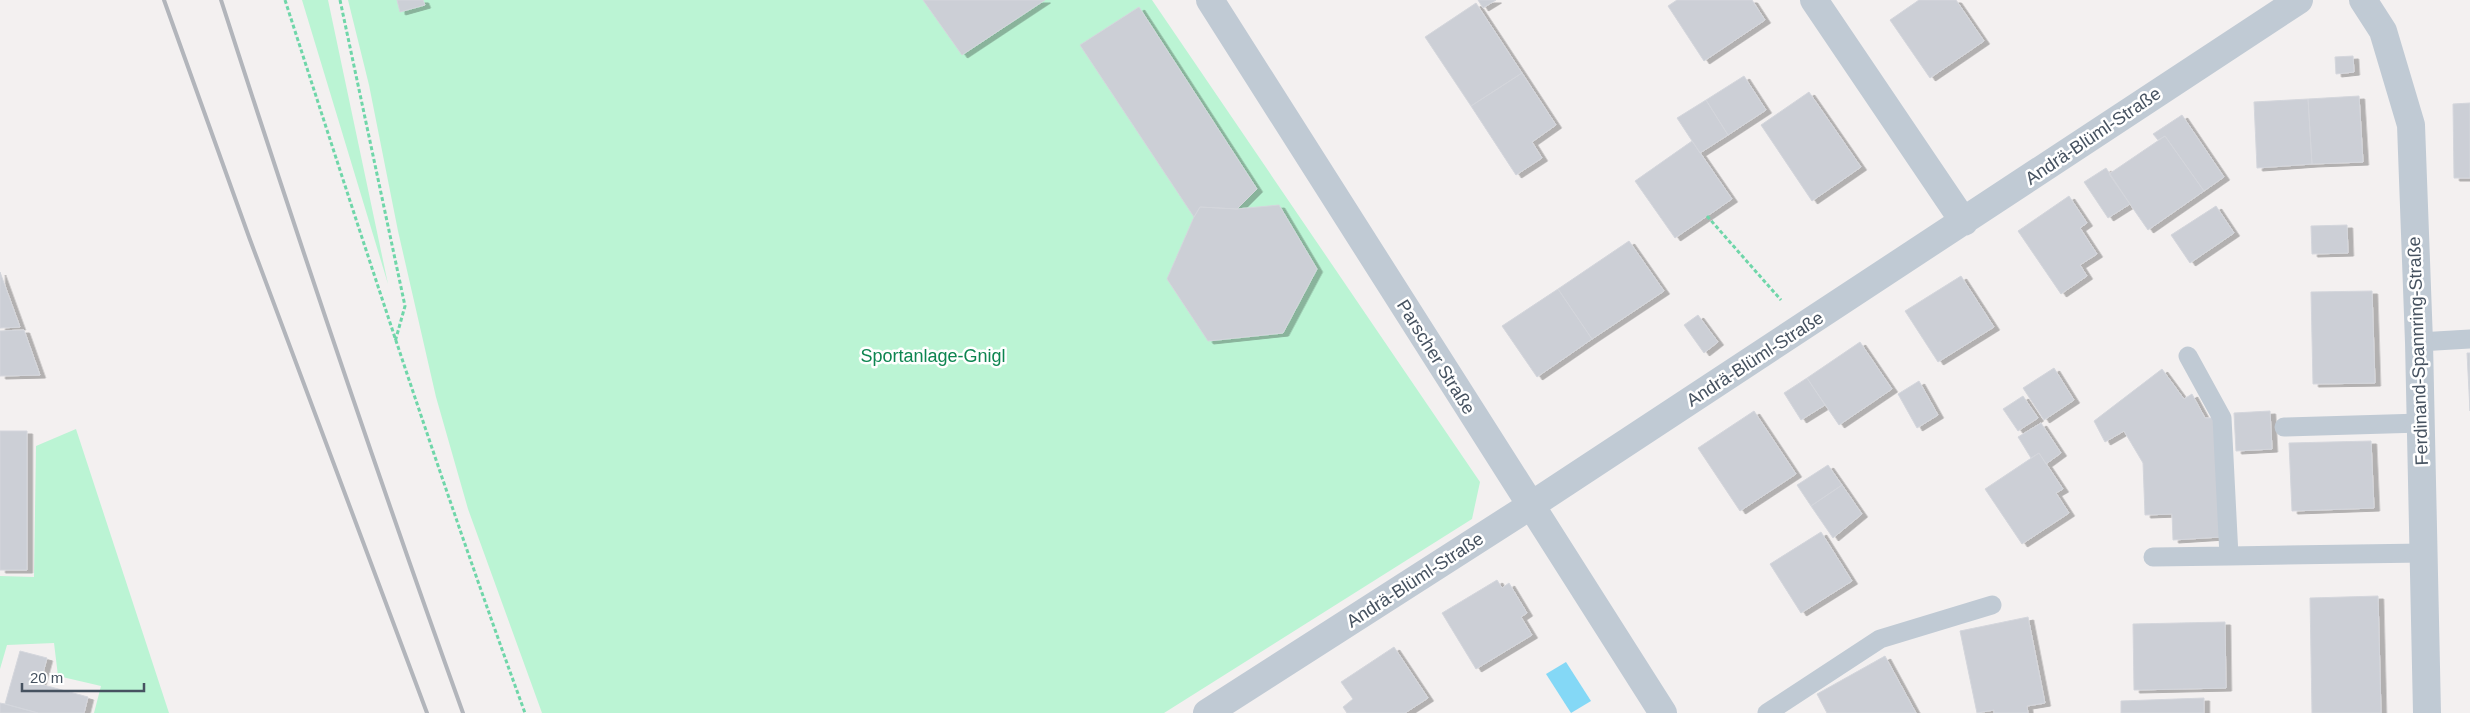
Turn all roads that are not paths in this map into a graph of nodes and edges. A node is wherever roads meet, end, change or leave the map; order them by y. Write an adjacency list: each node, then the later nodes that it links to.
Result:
1 (1210, 0): 11 (street, Parscher Straße)
2 (1814, 0): 5 (street)
3 (2300, 0): 5 (street, Andrä-Blüml-Straße)
4 (2363, 0): 7 (street, Ferdinand-Spannring-Straße)
5 (1964, 222): 11 (street, Andrä-Blüml-Straße)
6 (2470, 339): 7 (lane)
7 (2419, 342): 9 (street, Ferdinand-Spannring-Straße)
8 (2188, 356): 13 (lane)
9 (2421, 423): 10 (lane); 12 (street, Ferdinand-Spannring-Straße)
10 (2284, 427)
11 (1530, 506): 16 (street, Andrä-Blüml-Straße); 17 (street, Parscher Straße)
12 (2424, 553): 13 (lane); 19 (street, Ferdinand-Spannring-Straße)
13 (2229, 556): 14 (lane)
14 (2153, 557)
15 (1992, 605): 18 (lane)
16 (1207, 713)
17 (1663, 713)
18 (1767, 713)
19 (2427, 713)

